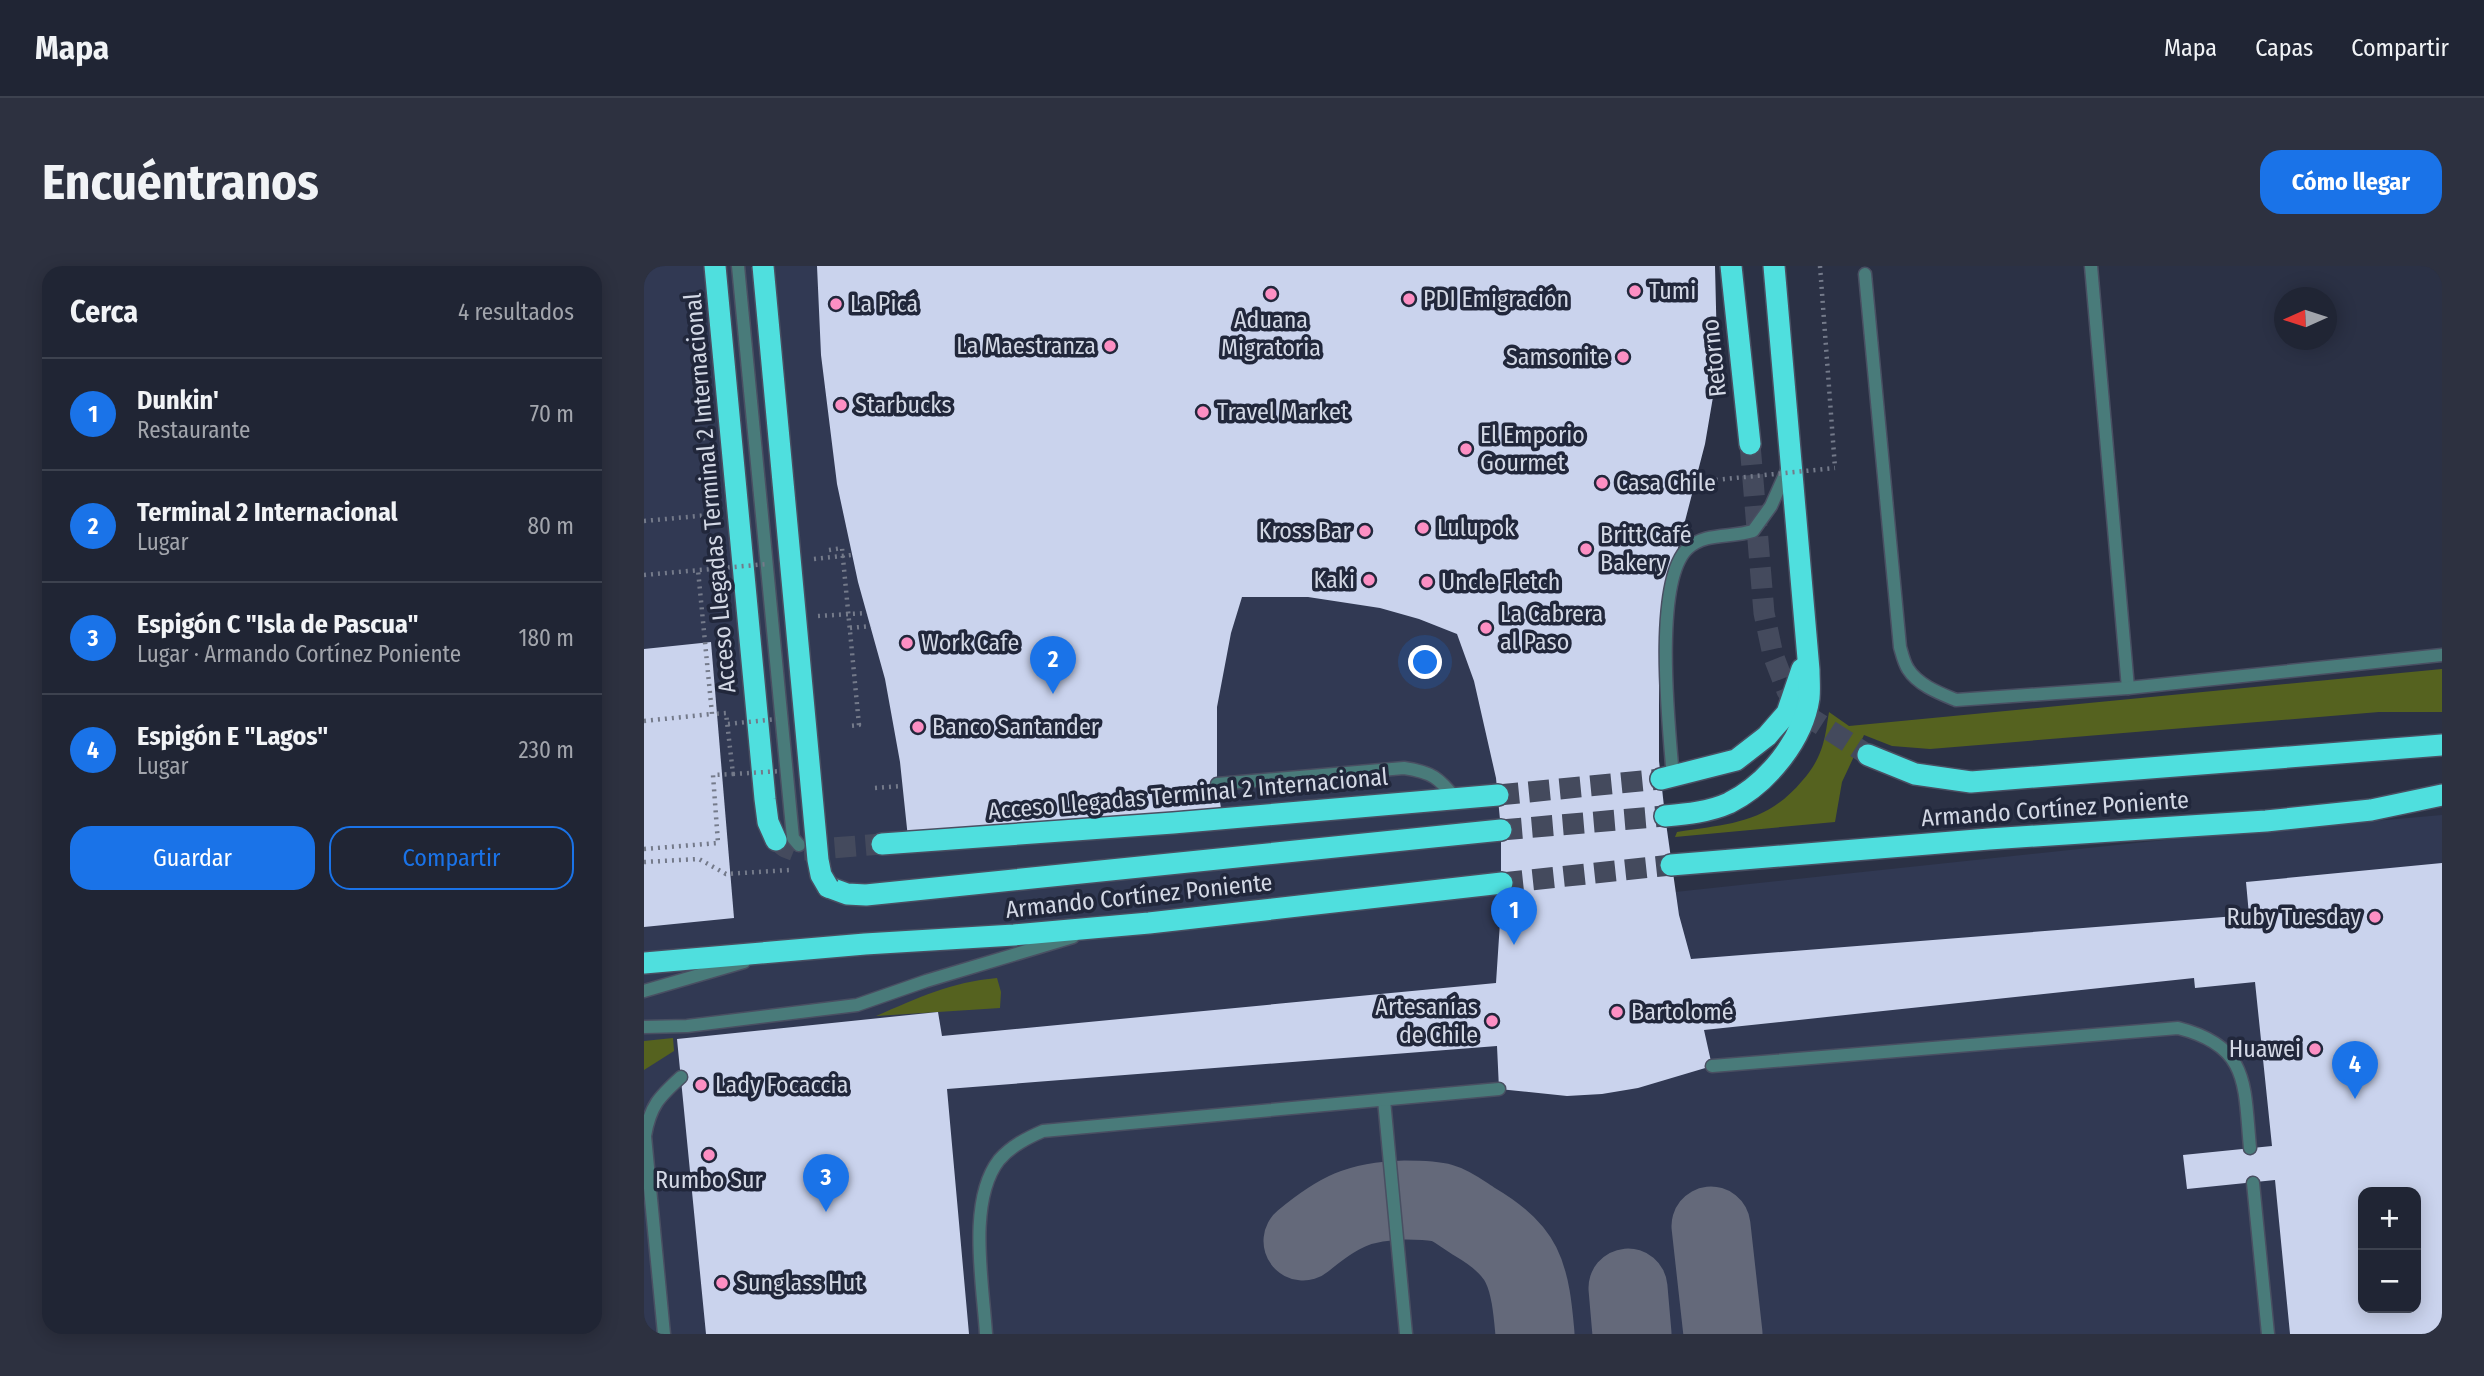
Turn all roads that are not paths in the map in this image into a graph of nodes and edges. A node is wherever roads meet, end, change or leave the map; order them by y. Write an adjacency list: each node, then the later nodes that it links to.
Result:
1 (715, 266): 22 (highway, Acceso Llegadas Terminal 2 Internacional)
2 (738, 266): 22 (lane)
3 (763, 266): 21 (highway, bridge)
4 (1731, 266): 8 (highway, Retorno)
5 (1774, 266): 9 (highway)
6 (2091, 266): 12 (lane)
7 (1865, 274): 12 (lane)
8 (1749, 444)
9 (1791, 460): 10 (highway); 15 (lane)
10 (1807, 646): 15 (highway); 20 (highway)
11 (2442, 655): 12 (lane)
12 (2128, 688)
13 (2442, 745): 14 (highway, Armando Cortínez Poniente)
14 (1868, 755)
15 (1667, 778)
16 (1217, 784): 19 (lane)
17 (1498, 795): 19 (highway, Acceso Llegadas Terminal 2 Internacional)
18 (2442, 795): 24 (highway, Armando Cortínez Poniente)
19 (1456, 799): 23 (highway, Acceso Llegadas Terminal 2 Internacional)
20 (1665, 816)
21 (1501, 830)
22 (784, 837)
23 (882, 844)
24 (1671, 865)
25 (1502, 883): 26 (highway, Armando Cortínez Poniente)
26 (1105, 927): 27 (highway, Armando Cortínez Poniente); 30 (lane)
27 (780, 952): 28 (highway, Armando Cortínez Poniente); 29 (lane, Armando Cortínez Poniente)
28 (644, 963)
29 (644, 991)
30 (644, 1027)
31 (1713, 1066): 35 (lane)
32 (681, 1077): 37 (lane)
33 (1499, 1089): 34 (lane)
34 (1384, 1100): 38 (lane); 39 (lane)
35 (2250, 1148)
36 (2253, 1183): 40 (lane)
37 (664, 1334)
38 (986, 1334)
39 (1406, 1334)
40 (2268, 1334)

